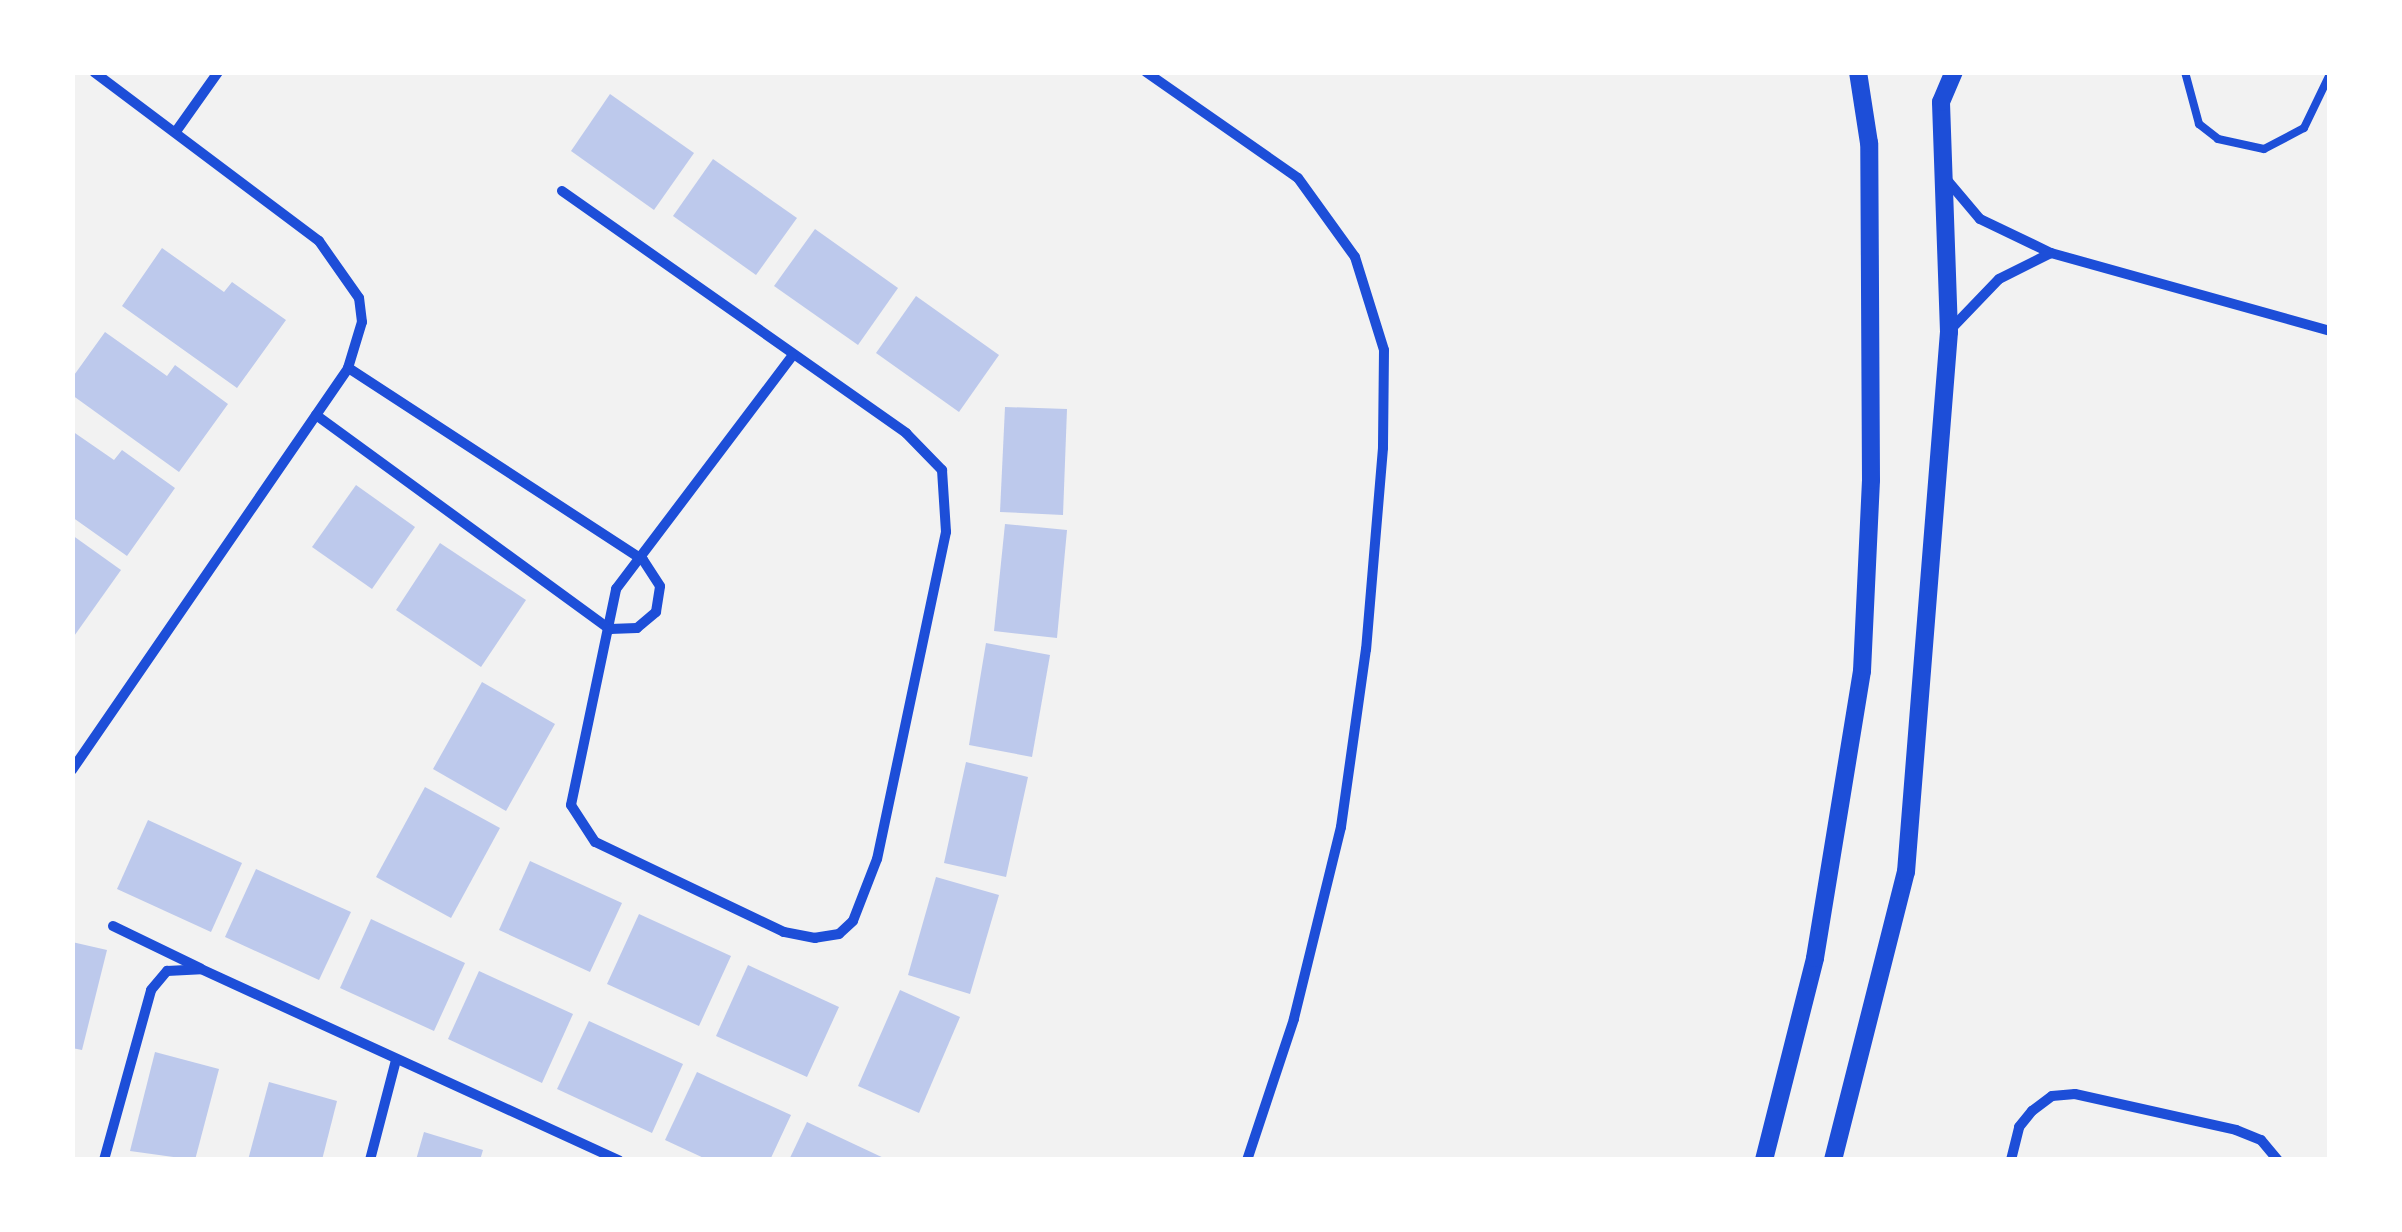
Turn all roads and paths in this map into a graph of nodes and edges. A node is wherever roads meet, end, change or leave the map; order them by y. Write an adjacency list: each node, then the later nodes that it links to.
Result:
1 (94, 72): 8 (street)
2 (218, 72): 8 (street)
3 (1146, 72): 26 (street)
4 (1858, 72): 27 (street)
5 (1954, 72): 9 (street)
6 (2185, 72): 7 (lane)
7 (2330, 74)
8 (177, 130): 15 (street)
9 (1938, 170): 11 (street); 13 (street)
10 (562, 190): 14 (street)
11 (2051, 253): 12 (street); 13 (street)
12 (2330, 330)
13 (1949, 332): 28 (street)
14 (793, 355): 17 (street); 18 (street)
15 (348, 368): 16 (street); 17 (street)
16 (316, 415): 18 (street); 19 (street)
17 (642, 560): 18 (street); 18 (street)
18 (610, 628)
19 (72, 770)
20 (113, 926): 21 (street)
21 (200, 968): 22 (street); 23 (street)
22 (396, 1060): 24 (street); 25 (street)
23 (104, 1160)
24 (370, 1160)
25 (619, 1160)
26 (1247, 1160)
27 (1764, 1160)
28 (1833, 1160)
29 (2011, 1160): 30 (street)
30 (2278, 1160)

